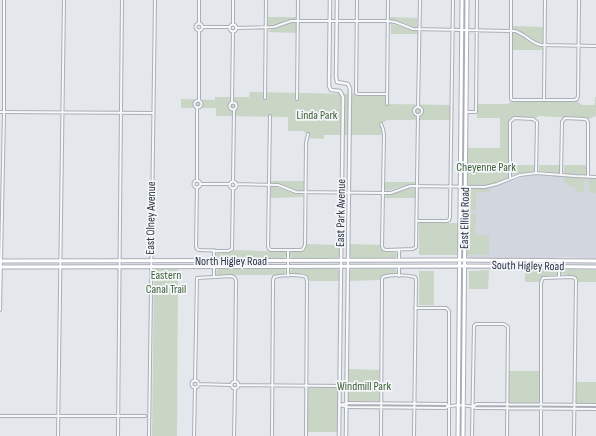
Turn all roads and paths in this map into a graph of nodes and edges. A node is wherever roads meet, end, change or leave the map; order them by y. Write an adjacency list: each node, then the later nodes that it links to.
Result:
1 (4, 0): 53 (street)
2 (64, 0): 57 (street)
3 (122, 0): 55 (street)
4 (154, 0): 56 (street, East Olney Avenue)
5 (199, 0): 26 (street)
6 (234, 0): 27 (street)
7 (266, 0): 31 (street)
8 (298, 0): 21 (street)
9 (330, 0): 22 (street, East Park Avenue)
10 (337, 0): 23 (street, East Park Avenue)
11 (357, 0): 24 (street)
12 (388, 0): 25 (street)
13 (420, 0): 32 (street)
14 (453, 0): 33 (street)
15 (462, 0): 34 (main road, East Elliot Road)
16 (467, 0): 34 (main road, East Elliot Road)
17 (477, 0): 35 (street)
18 (511, 0): 36 (street)
19 (545, 0): 39 (street)
20 (579, 0): 40 (street)
21 (298, 21): 22 (street); 31 (street); 44 (street)
22 (330, 21): 23 (street); 80 (street, East Park Avenue)
23 (337, 21): 24 (street); 81 (street, East Park Avenue)
24 (357, 21): 25 (street); 42 (street)
25 (388, 22): 32 (street); 42 (street)
26 (199, 24): 28 (street); 37 (street)
27 (233, 24): 29 (street); 30 (street)
28 (203, 27): 29 (street); 37 (street)
29 (230, 28): 38 (street)
30 (236, 28): 31 (street); 38 (street)
31 (266, 28): 43 (street)
32 (419, 30): 33 (street); 50 (street)
33 (452, 30): 34 (street); 74 (street)
34 (465, 30): 35 (street); 54 (main road, East Elliot Road); 75 (main road, East Elliot Road)
35 (477, 30): 36 (street); 54 (street)
36 (511, 30): 39 (street); 46 (street)
37 (199, 31): 45 (street)
38 (233, 31): 47 (street)
39 (545, 46): 40 (street); 46 (street)
40 (579, 46): 41 (street); 46 (street)
41 (596, 46)
42 (387, 94): 48 (street)
43 (265, 98)
44 (297, 99)
45 (199, 100): 49 (street); 49 (street)
46 (544, 100)
47 (232, 103): 51 (street); 51 (street)
48 (387, 104)
49 (197, 107): 67 (street)
50 (418, 108): 58 (street); 58 (street)
51 (234, 110): 68 (street)
52 (0, 112): 53 (street)
53 (4, 112): 57 (street); 92 (street)
54 (466, 112): 76 (main road, East Elliot Road)
55 (122, 113): 56 (street); 57 (street); 94 (street)
56 (153, 113): 95 (street, East Olney Avenue)
57 (62, 114): 93 (street)
58 (418, 115): 73 (street)
59 (270, 116): 72 (street)
60 (381, 124): 82 (street)
61 (308, 134): 79 (street)
62 (536, 173): 63 (street); 66 (street); 66 (street)
63 (561, 175): 64 (street); 64 (street)
64 (588, 177): 65 (street)
65 (596, 177)
66 (510, 179): 76 (street)
67 (197, 181): 69 (street); 77 (street)
68 (233, 181): 70 (street); 71 (street)
69 (200, 184): 70 (street); 77 (street)
70 (230, 184): 78 (street)
71 (236, 184): 72 (street); 78 (street)
72 (269, 185): 79 (street); 85 (street)
73 (417, 186): 74 (street); 82 (street); 83 (street)
74 (451, 186): 75 (street); 83 (street)
75 (460, 187): 76 (street); 91 (main road, East Elliot Road)
76 (465, 187): 91 (main road, East Elliot Road)
77 (197, 188): 84 (street)
78 (233, 188): 84 (street)
79 (305, 193): 80 (street); 85 (street)
80 (342, 193): 81 (street); 88 (street, East Park Avenue)
81 (349, 193): 82 (street); 89 (street, East Park Avenue)
82 (383, 193): 86 (street)
83 (416, 221): 86 (street)
84 (214, 250): 96 (street)
85 (288, 250): 87 (street)
86 (399, 250): 90 (street)
87 (288, 260): 88 (main road, North Higley Road); 96 (main road, North Higley Road); 99 (street)
88 (341, 260): 89 (main road, North Higley Road); 100 (street, East Park Avenue)
89 (348, 260): 90 (main road, North Higley Road); 101 (street, East Park Avenue)
90 (399, 260): 91 (main road, North Higley Road)
91 (462, 260): 97 (main road, South Higley Road); 103 (main road, East Elliot Road); 104 (main road, East Elliot Road)
92 (0, 261): 93 (main road, North Higley Road); 105 (street)
93 (60, 261): 94 (main road, North Higley Road); 106 (street)
94 (120, 261): 95 (main road, North Higley Road); 107 (street)
95 (150, 261): 96 (main road, North Higley Road); 108 (street, East Olney Avenue)
96 (214, 261): 109 (street)
97 (559, 261): 98 (main road, South Higley Road); 110 (street)
98 (596, 261)
99 (288, 266): 100 (main road, North Higley Road); 109 (main road, North Higley Road); 113 (street)
100 (341, 266): 101 (main road, North Higley Road); 125 (street, East Park Avenue)
101 (348, 266): 102 (main road, North Higley Road); 126 (street, East Park Avenue)
102 (399, 266): 103 (main road, North Higley Road); 114 (street)
103 (460, 266): 104 (main road, South Higley Road); 137 (main road, East Elliot Road)
104 (465, 266): 110 (main road, South Higley Road); 137 (main road, East Elliot Road)
105 (0, 267): 106 (main road, North Higley Road); 117 (street)
106 (60, 267): 107 (main road, North Higley Road); 148 (street)
107 (120, 267): 108 (main road, North Higley Road); 149 (street)
108 (151, 267): 109 (main road, North Higley Road); 153 (street, East Olney Avenue)
109 (214, 267): 112 (street)
110 (559, 267): 111 (main road, South Higley Road); 115 (street)
111 (596, 267)
112 (214, 276): 118 (street); 119 (street)
113 (288, 276): 123 (street); 124 (street)
114 (399, 276): 116 (street); 130 (street)
115 (559, 277): 134 (street); 135 (street)
116 (416, 308): 131 (street); 136 (street)
117 (0, 310)
118 (195, 381): 120 (street); 127 (street)
119 (235, 382): 121 (street); 122 (street)
120 (199, 384): 121 (street); 127 (street)
121 (232, 385): 128 (street)
122 (238, 385): 123 (street); 128 (street)
123 (272, 385): 124 (street); 156 (street)
124 (306, 386): 125 (street); 157 (street)
125 (340, 386): 126 (street); 132 (street, East Park Avenue)
126 (347, 386): 129 (street, East Park Avenue)
127 (195, 388): 154 (street)
128 (235, 388): 155 (street)
129 (347, 403): 130 (street); 132 (street); 140 (street, East Park Avenue)
130 (381, 403): 131 (street); 141 (street)
131 (415, 404): 136 (street); 142 (street)
132 (340, 405): 140 (street); 158 (street, East Park Avenue)
133 (507, 405): 134 (street); 138 (street); 138 (street); 143 (street)
134 (541, 405): 135 (street); 144 (street)
135 (575, 405): 139 (street); 145 (street)
136 (449, 406): 137 (street); 142 (street); 162 (street)
137 (461, 406): 138 (street); 163 (main road, East Elliot Road); 164 (main road, East Elliot Road)
138 (473, 406): 143 (street); 165 (street)
139 (596, 406)
140 (347, 407): 141 (street); 159 (street, East Park Avenue)
141 (381, 407): 142 (street); 160 (street)
142 (415, 408): 161 (street)
143 (507, 409): 144 (street); 166 (street)
144 (541, 409): 145 (street); 167 (street)
145 (575, 409): 146 (street); 168 (street)
146 (596, 409)
147 (0, 416): 148 (street)
148 (58, 416): 149 (street); 151 (street)
149 (118, 416): 150 (street); 152 (street)
150 (145, 416)
151 (58, 436)
152 (118, 436)
153 (149, 436)
154 (194, 436)
155 (234, 436)
156 (272, 436)
157 (306, 436)
158 (339, 436)
159 (346, 436)
160 (381, 436)
161 (414, 436)
162 (449, 436)
163 (458, 436)
164 (463, 436)
165 (472, 436)
166 (507, 436)
167 (541, 436)
168 (574, 436)

